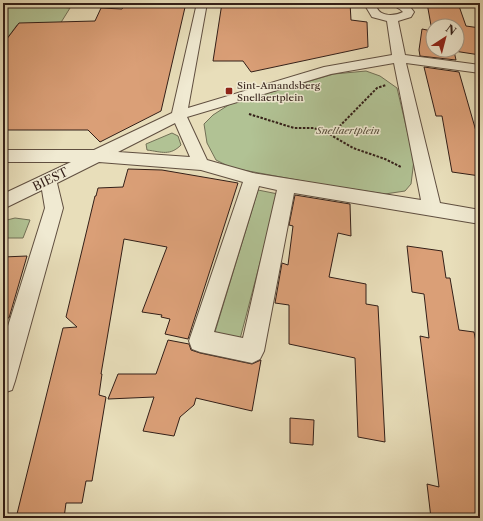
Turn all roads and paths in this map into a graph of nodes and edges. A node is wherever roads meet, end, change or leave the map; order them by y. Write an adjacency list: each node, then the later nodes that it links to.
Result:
1 (202, 3): 9 (street)
2 (376, 3): 4 (street)
3 (396, 3): 4 (street)
4 (392, 18): 5 (street)
5 (399, 58): 6 (street, BIEST); 7 (street); 8 (street, BIEST)
6 (480, 69)
7 (404, 81): 10 (path); 14 (street)
8 (218, 104): 9 (street, BIEST); 10 (path)
9 (179, 115): 12 (street, BIEST); 13 (street)
10 (331, 135): 14 (path)
11 (3, 156): 12 (street)
12 (98, 156): 13 (street); 16 (street, BIEST)
13 (201, 164): 15 (street)
14 (424, 174): 19 (street)
15 (253, 178): 17 (street); 17 (street)
16 (48, 179): 18 (street, BIEST); 21 (street)
17 (288, 185): 19 (street)
18 (3, 202)
19 (432, 208): 20 (street)
20 (480, 217)
21 (3, 381)

